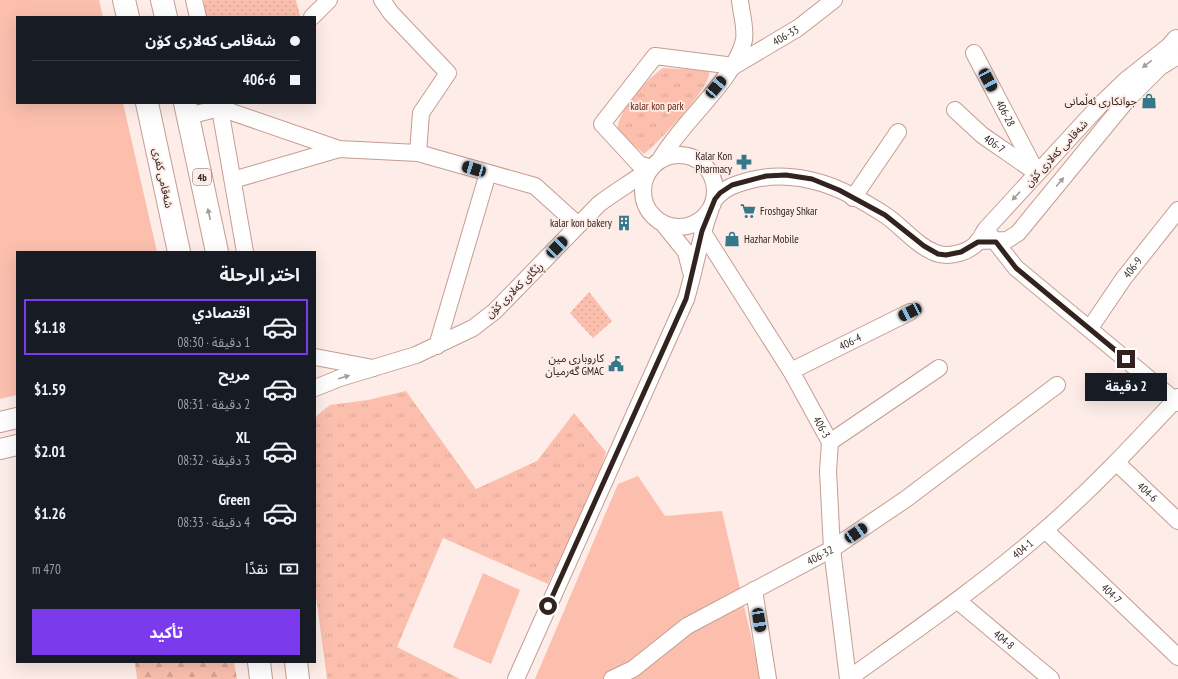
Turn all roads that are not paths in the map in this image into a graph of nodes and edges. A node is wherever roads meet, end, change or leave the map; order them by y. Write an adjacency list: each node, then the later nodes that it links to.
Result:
1 (124, 0): 8 (highway)
2 (162, 0): 9 (highway)
3 (194, 0): 10 (street)
4 (329, 0): 11 (street)
5 (382, 0): 22 (street)
6 (740, 0): 14 (street)
7 (834, 0): 14 (street, 406-33)
8 (128, 16)
9 (166, 16)
10 (198, 16)
11 (313, 16)
12 (1177, 45): 26 (street, شەقامی کەلاری کۆن, one-way to 26); 38 (street, شەقامی کەلاری کۆن, one-way to 12)
13 (974, 53): 26 (street, 406-28)
14 (734, 66): 19 (street); 24 (street)
15 (147, 104): 39 (highway, شەقامی کفری)
16 (222, 105): 17 (street); 21 (street); 27 (street)
17 (187, 110): 40 (highway, 4b, one-way to 17)
18 (955, 110): 26 (street, 406-7)
19 (680, 130): 23 (street); 24 (street)
20 (898, 132): 30 (street)
21 (339, 149): 22 (street); 27 (street)
22 (418, 154): 25 (street)
23 (698, 161): 24 (street); 28 (street); 32 (street)
24 (655, 164): 29 (street, ڕێگای کەلاری کۆن); 31 (street)
25 (488, 173): 34 (street); 45 (street)
26 (1037, 173): 37 (street, شەقامی کەلاری کۆن, one-way to 37)
27 (233, 180): 41 (street)
28 (740, 183): 30 (street, شەقامی کەلاری کۆن); 32 (street, شەقامی کەلاری کۆن)
29 (615, 192): 31 (street); 34 (street, ڕێگای کەلاری کۆن)
30 (853, 198): 37 (street, شەقامی کەلاری کۆن)
31 (644, 203): 35 (street)
32 (713, 205): 35 (street); 36 (street)
33 (1178, 210): 44 (street, 406-9)
34 (578, 225): 45 (street, ڕێگای کەلاری کۆن)
35 (665, 226): 42 (street)
36 (702, 231): 42 (street); 49 (street, 406-3)
37 (982, 235): 38 (street)
38 (996, 242): 44 (street)
39 (179, 251)
40 (218, 251)
41 (245, 251)
42 (692, 277): 69 (street)
43 (910, 312): 49 (street, 406-4)
44 (1090, 328): 52 (street)
45 (437, 346): 47 (street, ڕێگای کەلاری کۆن)
46 (317, 354): 47 (street)
47 (373, 368): 51 (street, one-way to 47)
48 (939, 368): 55 (street)
49 (791, 371): 55 (street, 406-3)
50 (1057, 385): 61 (street, 406-32)
51 (316, 388)
52 (1177, 400): 58 (street, 404-1)
53 (16, 418): 54 (main road)
54 (0, 422)
55 (830, 442): 61 (street, 406-3)
56 (16, 445): 57 (main road)
57 (0, 449)
58 (1118, 463): 59 (street, 404-6); 60 (street, 404-1)
59 (1178, 521)
60 (1045, 530): 63 (street, 404-1); 64 (street, 404-7)
61 (832, 549): 62 (street, 406-32); 72 (street, 406-3)
62 (754, 590): 70 (street, 406-32); 71 (street)
63 (958, 600): 72 (street, 404-1); 73 (street, 404-8)
64 (1178, 657)
65 (259, 663): 67 (highway)
66 (296, 663): 68 (highway)
67 (261, 679)
68 (298, 679)
69 (516, 679)
70 (612, 679)
71 (768, 679)
72 (848, 679)
73 (1051, 679)

